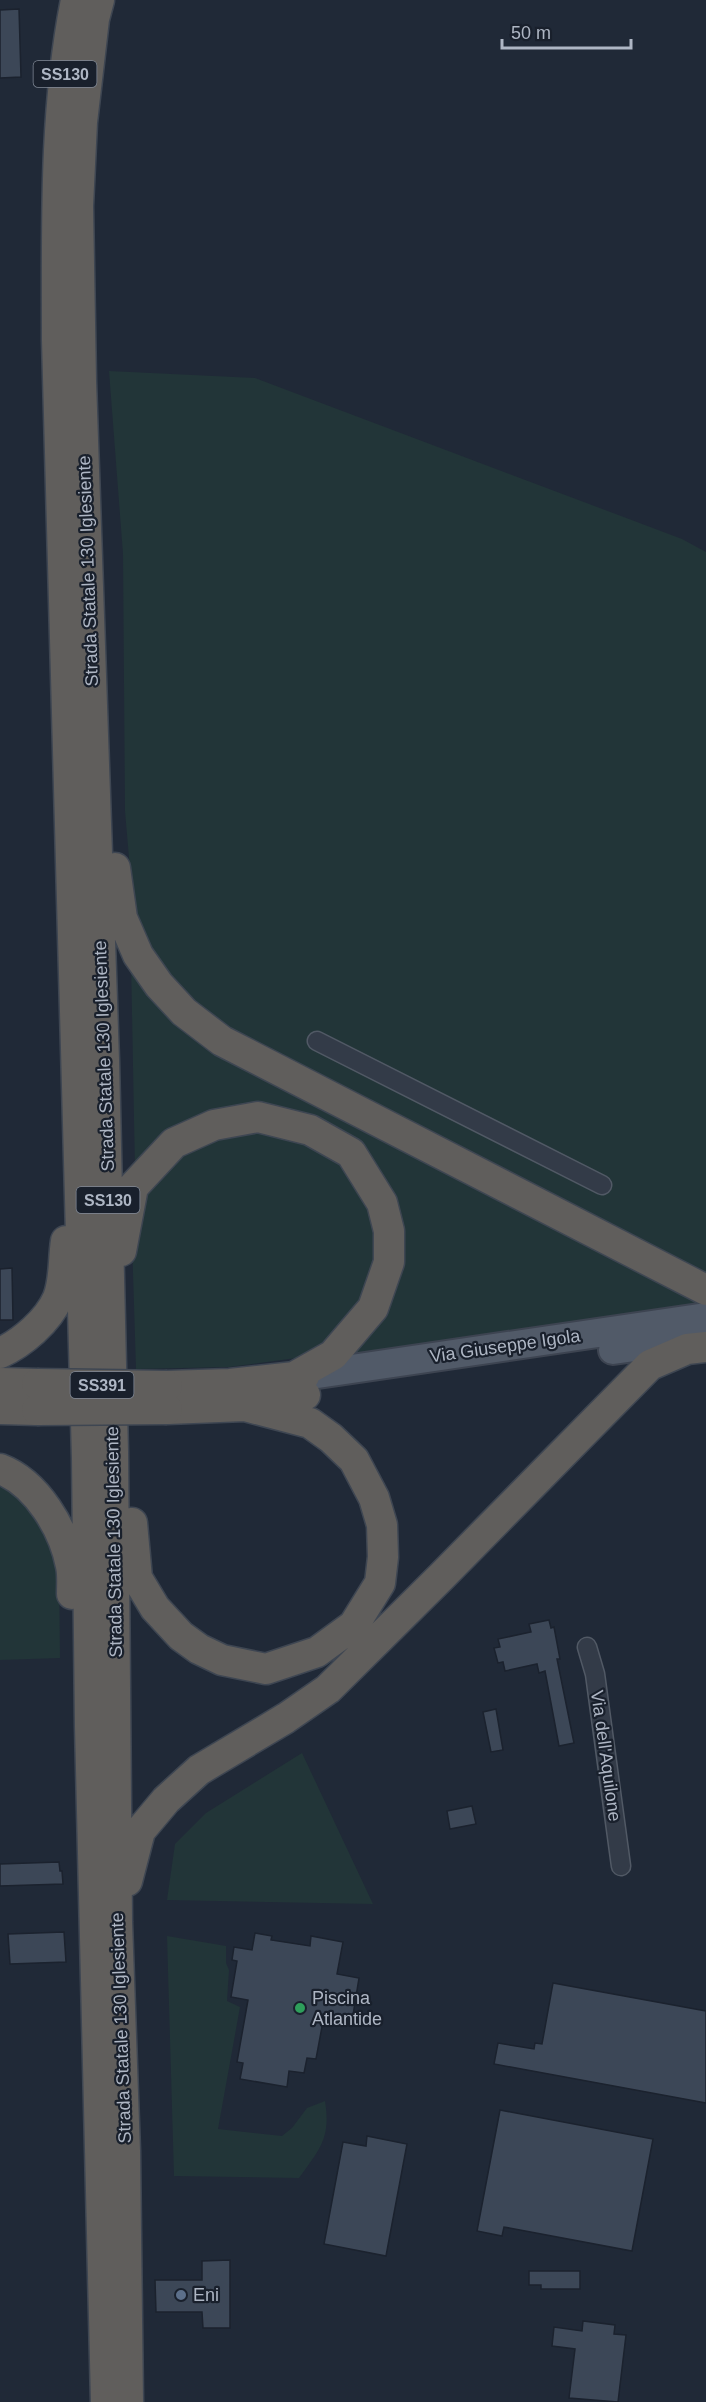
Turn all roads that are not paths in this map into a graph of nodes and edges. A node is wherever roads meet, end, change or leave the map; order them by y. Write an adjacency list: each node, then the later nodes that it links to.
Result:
1 (76, 0): 5 (highway, Strada Statale 130 Iglesiente / SS130)
2 (99, 0): 3 (highway, Strada Statale 130 Iglesiente / SS130)
3 (93, 735): 7 (highway); 8 (highway, Strada Statale 130 Iglesiente / SS130)
4 (318, 1041): 6 (street)
5 (80, 1173): 12 (highway); 22 (highway, Strada Statale 130 Iglesiente / SS130)
6 (602, 1185)
7 (706, 1290)
8 (110, 1313): 14 (highway); 19 (highway, Strada Statale 130 Iglesiente / SS130)
9 (706, 1317): 14 (main road, Via Giuseppe Igola)
10 (706, 1337): 14 (main road, Via Giuseppe Igola)
11 (706, 1347): 24 (highway)
12 (0, 1353)
13 (0, 1383): 15 (highway, SS391)
14 (301, 1383): 16 (highway, SS391); 17 (highway, SS391)
15 (37, 1397): 16 (highway, SS391, bridge); 18 (highway, SS391)
16 (167, 1397): 17 (highway, SS391)
17 (244, 1406): 19 (highway)
18 (0, 1409)
19 (113, 1452): 24 (highway, Strada Statale 130 Iglesiente / SS130)
20 (0, 1469): 22 (highway)
21 (587, 1647): 23 (street, Via dell'Aquilone)
22 (90, 1726): 25 (highway, Strada Statale 130 Iglesiente / SS130)
23 (621, 1866)
24 (117, 1922): 26 (highway, Strada Statale 130 Iglesiente / SS130)
25 (106, 2402)
26 (128, 2402)

